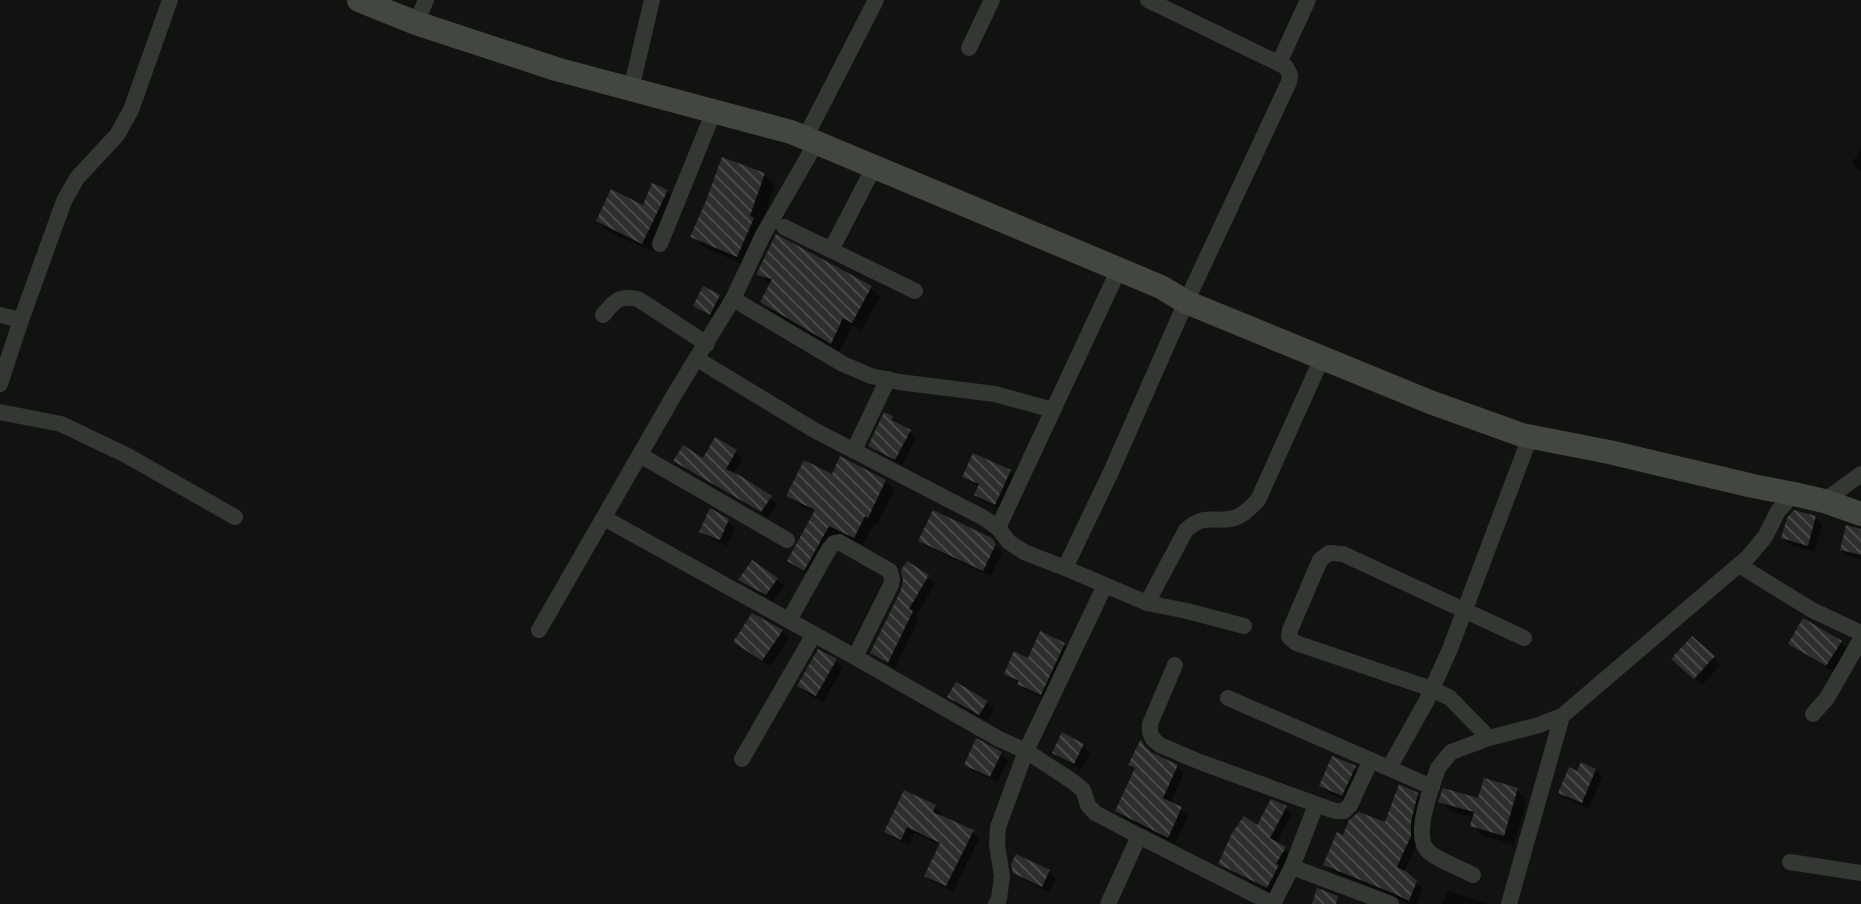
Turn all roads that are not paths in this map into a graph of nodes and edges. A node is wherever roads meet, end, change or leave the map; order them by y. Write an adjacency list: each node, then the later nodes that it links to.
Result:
1 (170, 0): 27 (street)
2 (359, 0): 11 (street)
3 (426, 0): 11 (street)
4 (652, 0): 14 (street)
5 (876, 0): 16 (street)
6 (992, 0): 12 (street)
7 (1148, 0): 10 (street)
8 (1191, 0): 10 (street)
9 (1308, 0): 13 (street)
10 (1182, 17): 13 (street)
11 (416, 23): 14 (street)
12 (969, 48)
13 (1279, 63): 24 (street)
14 (631, 89): 15 (street)
15 (714, 111): 16 (street); 19 (street)
16 (811, 140): 17 (street); 23 (street)
17 (874, 167): 20 (street); 21 (street)
18 (784, 227): 20 (street)
19 (660, 244)
20 (831, 250): 22 (street)
21 (1119, 269): 24 (street); 33 (street)
22 (915, 291)
23 (733, 299): 28 (street); 31 (street)
24 (1186, 302): 29 (street); 47 (street)
25 (0, 315): 27 (street)
26 (603, 315): 28 (street)
27 (21, 320): 32 (street)
28 (707, 344): 30 (street)
29 (1322, 358): 35 (street); 49 (street)
30 (697, 359): 36 (street); 37 (street)
31 (888, 379): 33 (street); 36 (street)
32 (0, 384)
33 (1053, 410): 44 (street)
34 (0, 412): 42 (street)
35 (1530, 437): 39 (street); 50 (street)
36 (854, 450): 44 (street)
37 (640, 455): 43 (street); 45 (street)
38 (1861, 474): 40 (street)
39 (1794, 494): 40 (street); 46 (street)
40 (1824, 501): 41 (street)
41 (1861, 514)
42 (235, 517)
43 (604, 518): 51 (street); 53 (street)
44 (998, 528): 47 (street)
45 (787, 540)
46 (1739, 565): 54 (street); 63 (street)
47 (1065, 568): 48 (street)
48 (1105, 585): 49 (street); 65 (street)
49 (1147, 603): 52 (street)
50 (1465, 610): 56 (street); 60 (street); 60 (street)
51 (789, 620): 55 (street); 58 (street)
52 (1244, 626)
53 (539, 630)
54 (1861, 633)
55 (814, 634): 58 (street); 66 (street)
56 (1524, 638)
57 (1861, 639): 62 (street)
58 (855, 657): 65 (street)
59 (1175, 665): 70 (street)
60 (1432, 689): 64 (street); 68 (street)
61 (1228, 698): 67 (street)
62 (1813, 714)
63 (1562, 716): 64 (street); 80 (street)
64 (1489, 738): 69 (street)
65 (1026, 751): 71 (street); 76 (street)
66 (742, 759)
67 (1371, 760): 68 (street); 70 (street)
68 (1389, 768): 69 (street)
69 (1432, 787): 75 (street)
70 (1316, 805): 73 (street)
71 (1139, 836): 77 (street); 78 (street)
72 (1790, 862): 74 (street)
73 (1292, 867): 78 (street); 79 (street)
74 (1861, 873)
75 (1473, 875)
76 (996, 904)
77 (1108, 904)
78 (1273, 904)
79 (1391, 904)
80 (1509, 904)

